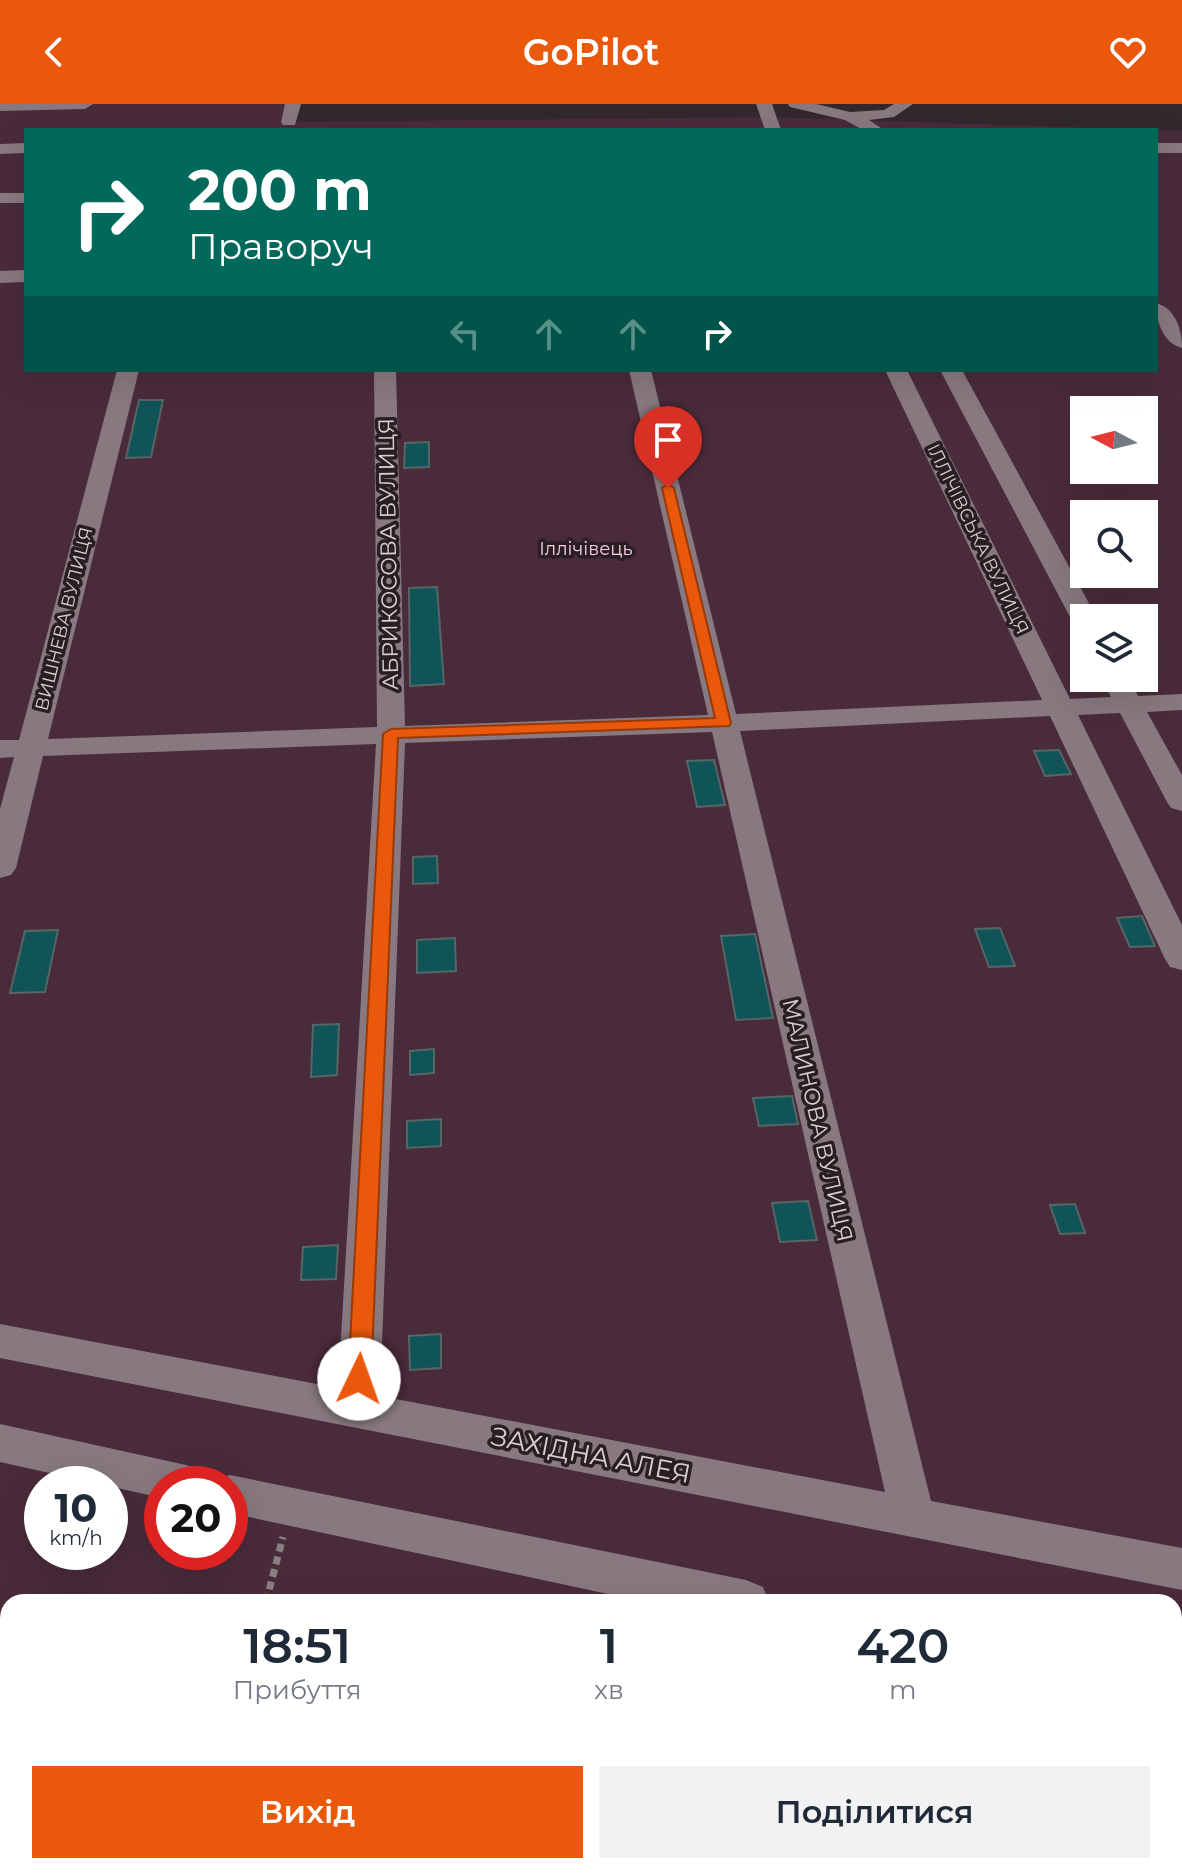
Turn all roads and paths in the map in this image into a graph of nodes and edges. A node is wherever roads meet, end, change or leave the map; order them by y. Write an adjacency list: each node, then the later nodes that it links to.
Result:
1 (85, 104): 6 (street)
2 (293, 104): 9 (street)
3 (764, 104): 10 (street)
4 (796, 104): 7 (street)
5 (905, 104): 8 (street)
6 (0, 106)
7 (820, 110): 8 (street); 11 (street)
8 (850, 117): 12 (street)
9 (289, 122)
10 (772, 128)
11 (824, 128)
12 (872, 128)
13 (24, 148): 16 (street)
14 (1158, 148): 15 (street)
15 (1182, 148)
16 (0, 149)
17 (0, 198): 18 (street)
18 (24, 198)
19 (0, 259): 20 (street)
20 (24, 259)
21 (24, 276): 22 (street)
22 (0, 277)
23 (1158, 312): 24 (street)
24 (1182, 342)
25 (127, 372): 37 (street, ВИШНЕВА ВУЛИЦЯ)
26 (385, 372): 36 (street, АБРИКОСОВА ВУЛИЦЯ)
27 (640, 372): 35 (street, МАЛИНОВА ВУЛИЦЯ)
28 (897, 372): 34 (street, ІЛЛІЧІВСЬКА ВУЛИЦЯ)
29 (952, 372): 30 (street)
30 (1076, 604)
31 (1123, 692): 33 (street)
32 (1182, 702): 33 (street)
33 (1130, 704): 34 (street); 39 (street)
34 (1059, 707): 35 (street); 41 (street, ІЛЛІЧІВСЬКА ВУЛИЦЯ)
35 (724, 723): 36 (street); 48 (street, МАЛИНОВА ВУЛИЦЯ)
36 (391, 734): 37 (street); 43 (street, АБРИКОСОВА ВУЛИЦЯ)
37 (31, 747): 38 (street); 40 (street, ВИШНЕВА ВУЛИЦЯ)
38 (0, 749)
39 (1182, 802)
40 (0, 868)
41 (1182, 959)
42 (0, 1341): 43 (street, ЗАХІДНА АЛЕЯ)
43 (358, 1410): 48 (street, ЗАХІДНА АЛЕЯ)
44 (0, 1443): 45 (street)
45 (144, 1475)
46 (248, 1498): 47 (street)
47 (291, 1507): 50 (path); 51 (street)
48 (913, 1517): 49 (street, ЗАХІДНА АЛЕЯ)
49 (1182, 1569)
50 (268, 1594)
51 (708, 1594)

